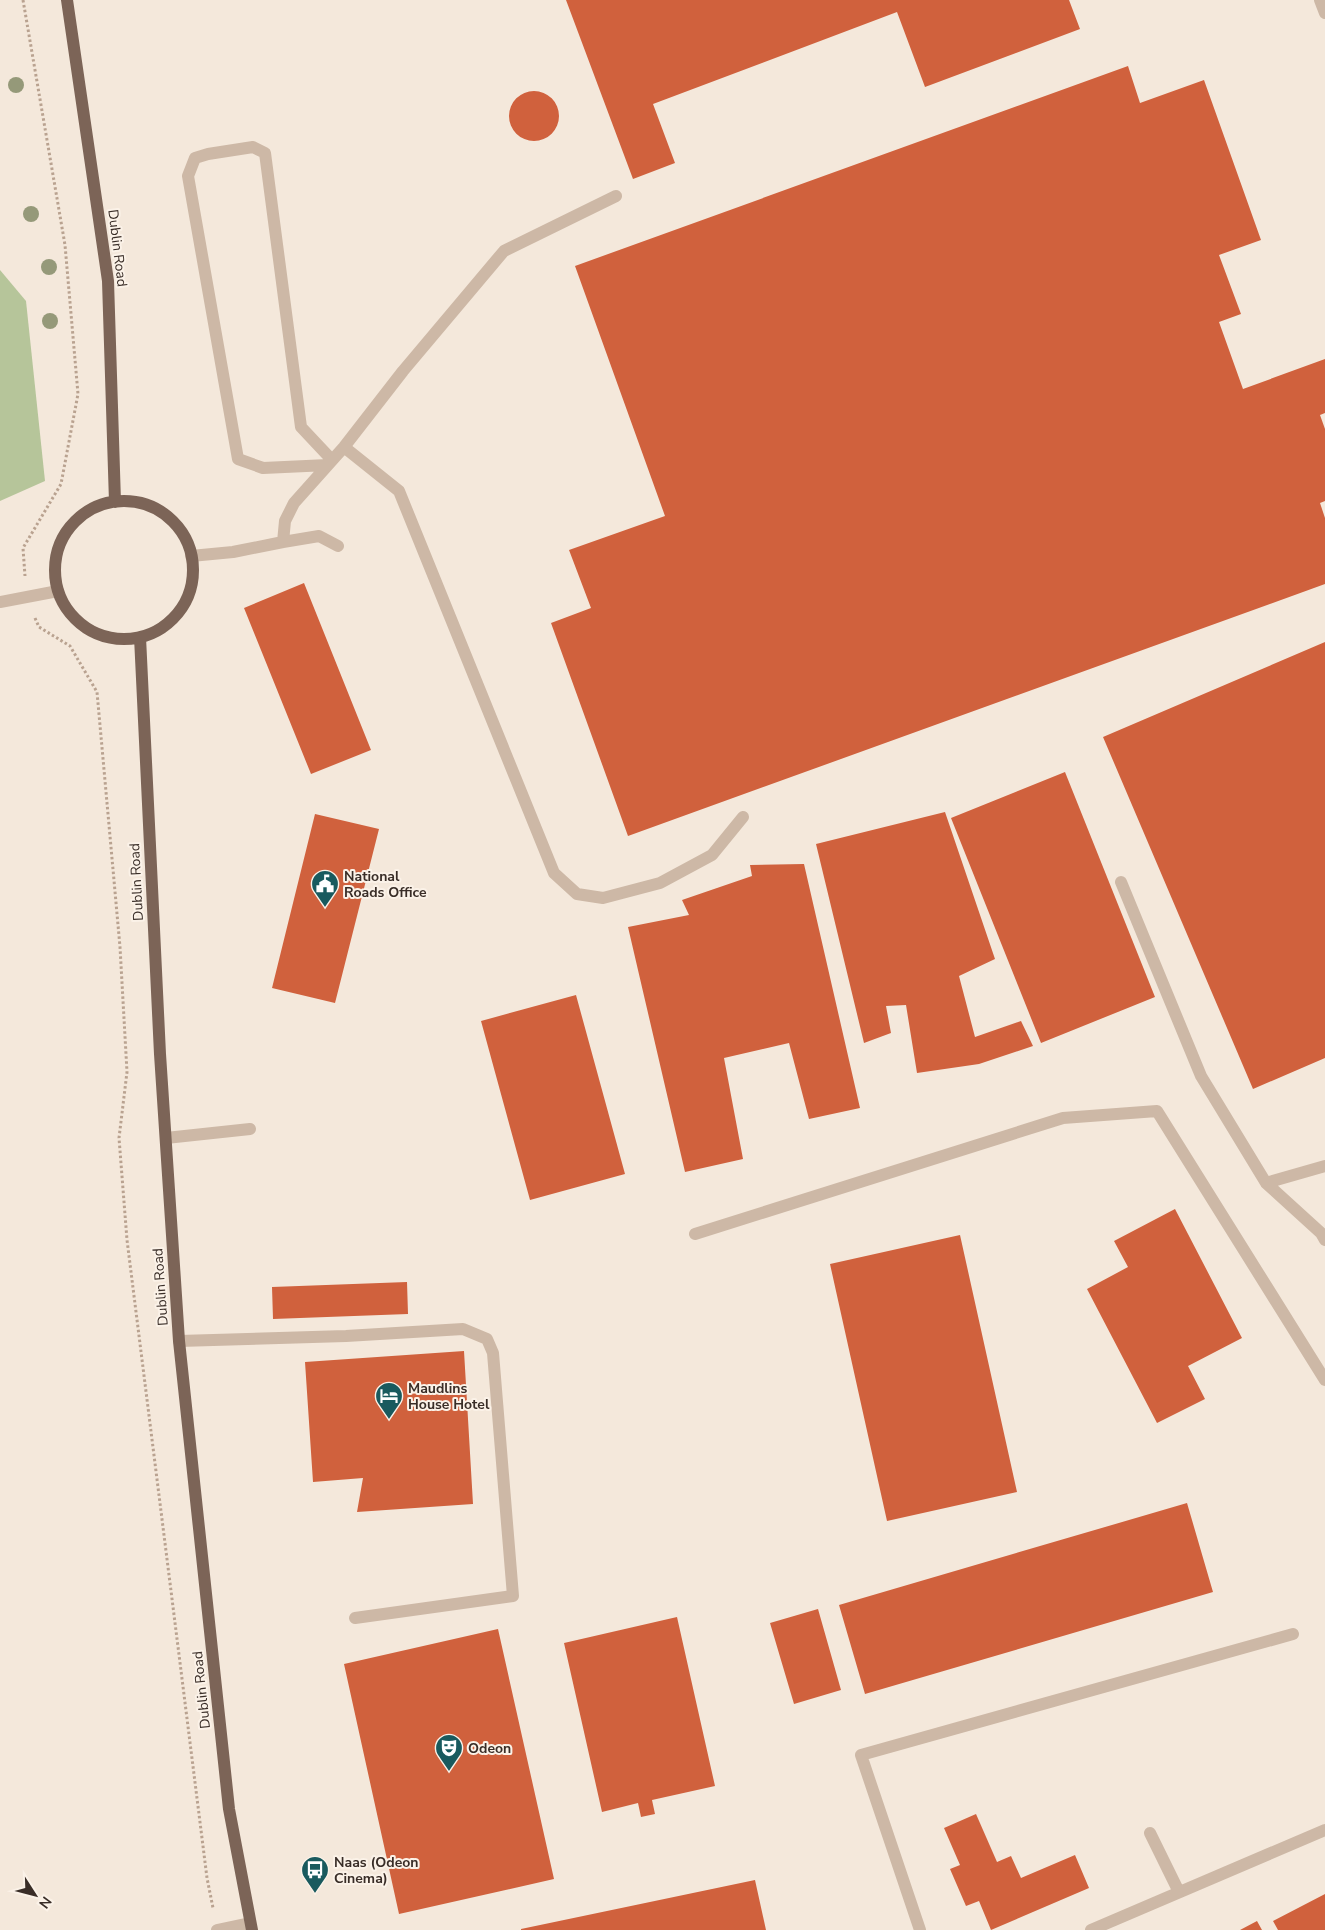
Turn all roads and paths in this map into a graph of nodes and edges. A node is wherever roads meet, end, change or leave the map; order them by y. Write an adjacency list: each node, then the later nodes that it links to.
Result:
1 (23, 0): 13 (path)
2 (67, 0): 8 (main road, Dublin Road)
3 (1320, 0): 4 (street)
4 (1325, 13)
5 (616, 196): 6 (street)
6 (344, 448): 7 (street); 16 (street)
7 (330, 463): 7 (street); 9 (street)
8 (115, 502): 11 (main road); 12 (main road)
9 (284, 542): 10 (street); 11 (street)
10 (338, 546)
11 (191, 556): 15 (main road)
12 (58, 591): 13 (street); 15 (main road)
13 (26, 597): 14 (street); 32 (path)
14 (0, 602)
15 (140, 637): 19 (main road, Dublin Road)
16 (743, 817)
17 (1121, 882): 21 (street)
18 (250, 1129): 19 (street)
19 (166, 1138): 24 (main road, Dublin Road)
20 (1325, 1166): 21 (street)
21 (1266, 1183): 23 (street)
22 (694, 1234): 25 (street)
23 (1324, 1235)
24 (179, 1341): 26 (street); 31 (main road, Dublin Road)
25 (1325, 1380)
26 (355, 1618)
27 (1293, 1634): 33 (street)
28 (1325, 1830): 30 (street)
29 (1150, 1833): 30 (street)
30 (1179, 1892): 34 (street)
31 (251, 1926): 32 (street)
32 (217, 1930)
33 (920, 1930)
34 (1091, 1930)

